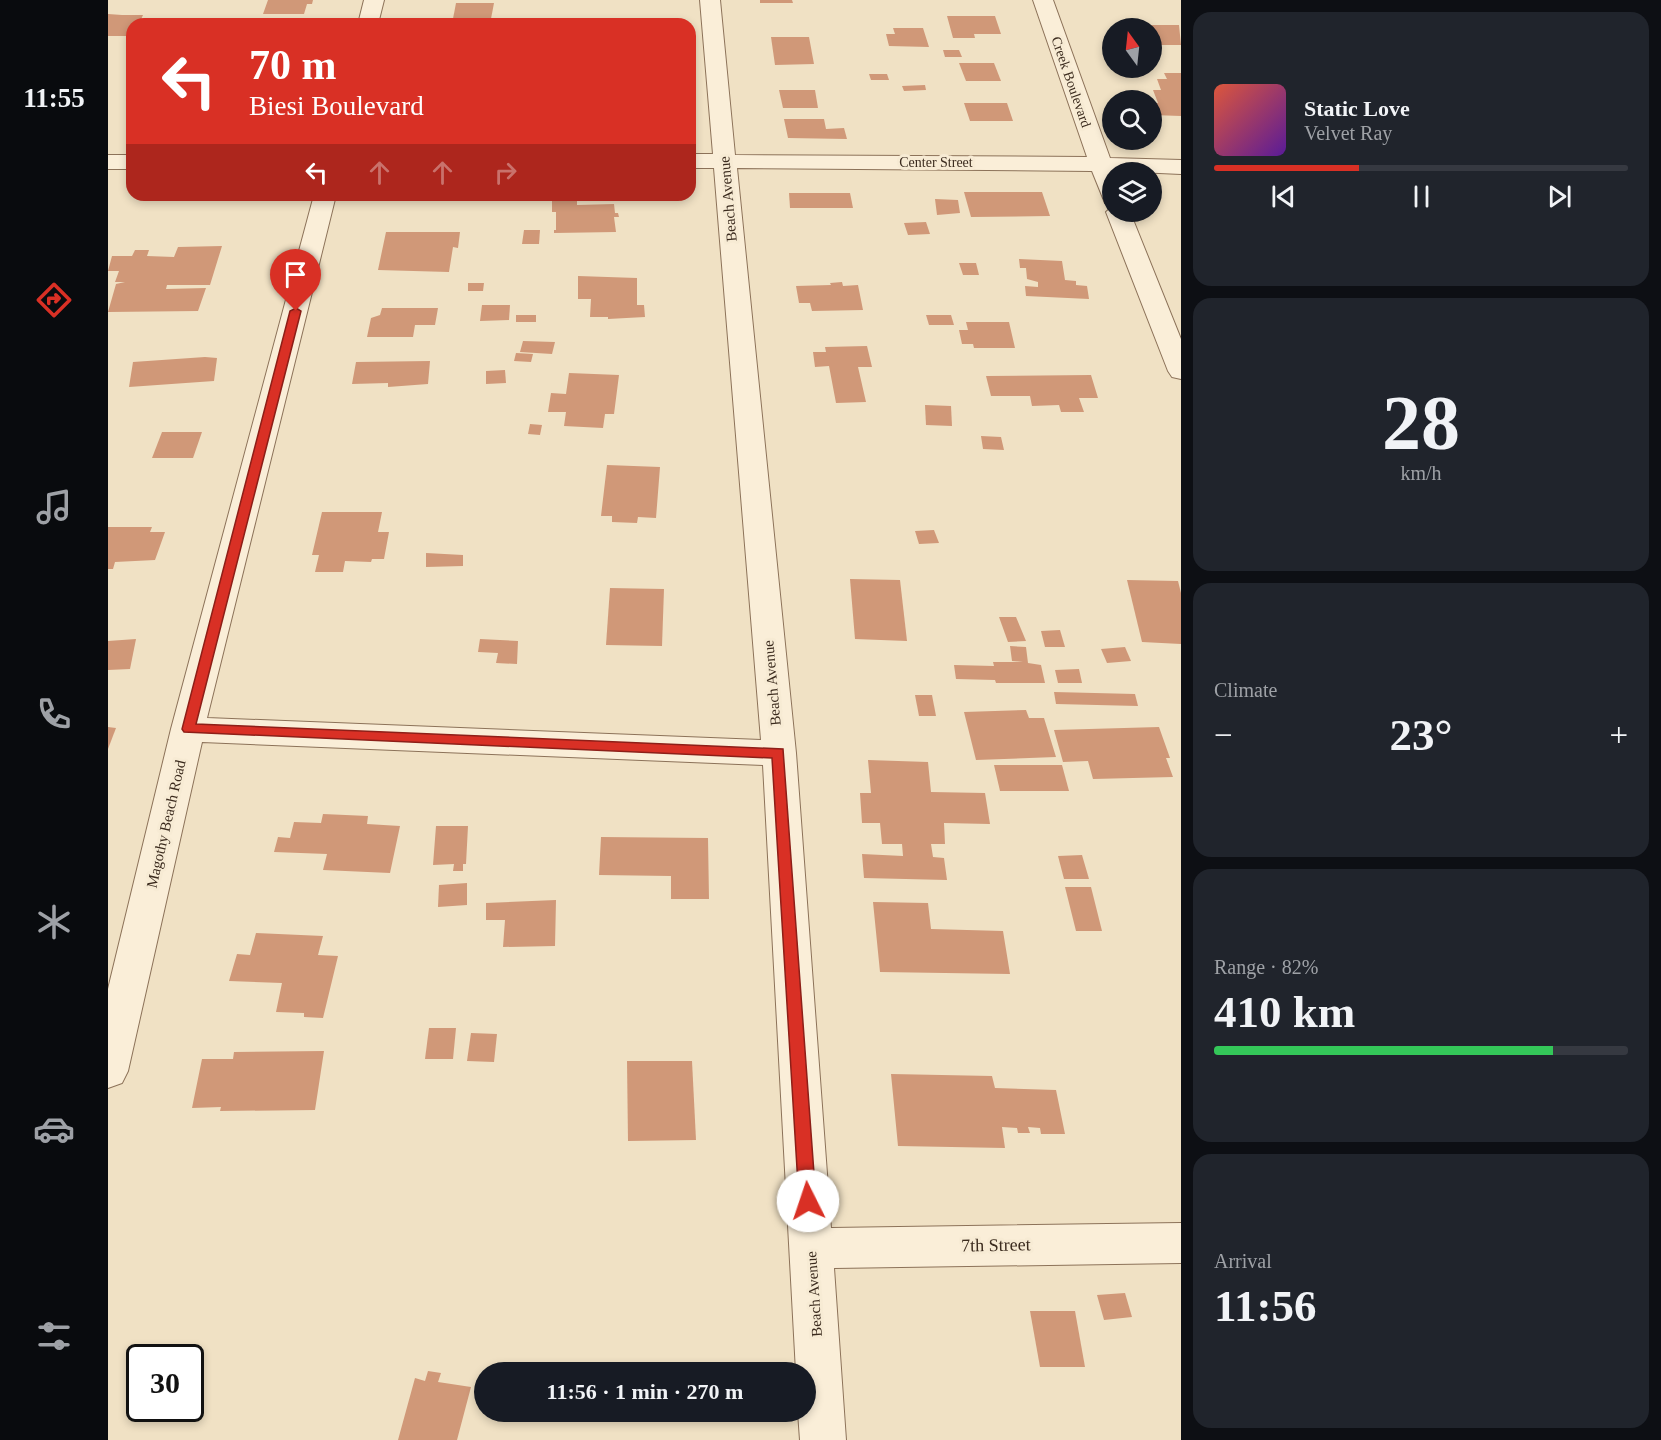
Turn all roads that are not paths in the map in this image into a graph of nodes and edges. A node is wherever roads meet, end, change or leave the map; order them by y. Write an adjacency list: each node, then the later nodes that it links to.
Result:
1 (374, 0): 4 (street)
2 (710, 0): 6 (street, Beach Avenue)
3 (1043, 0): 9 (street, Creek Boulevard)
4 (370, 18)
5 (696, 161): 6 (street, Center Street)
6 (725, 161): 9 (street, Center Street); 16 (street, Beach Avenue)
7 (108, 162): 8 (street)
8 (126, 162)
9 (1100, 164): 10 (street, Center Street); 11 (street, Creek Boulevard)
10 (1181, 167)
11 (1102, 169)
12 (323, 201): 15 (street, Magothy Beach Road)
13 (1123, 222): 14 (street)
14 (1181, 371)
15 (188, 729): 16 (street); 17 (street, Magothy Beach Road)
16 (778, 753): 19 (street, Beach Avenue)
17 (108, 1071)
18 (1181, 1243): 19 (street, 7th Street)
19 (811, 1248): 20 (street, Beach Avenue)
20 (823, 1440)

